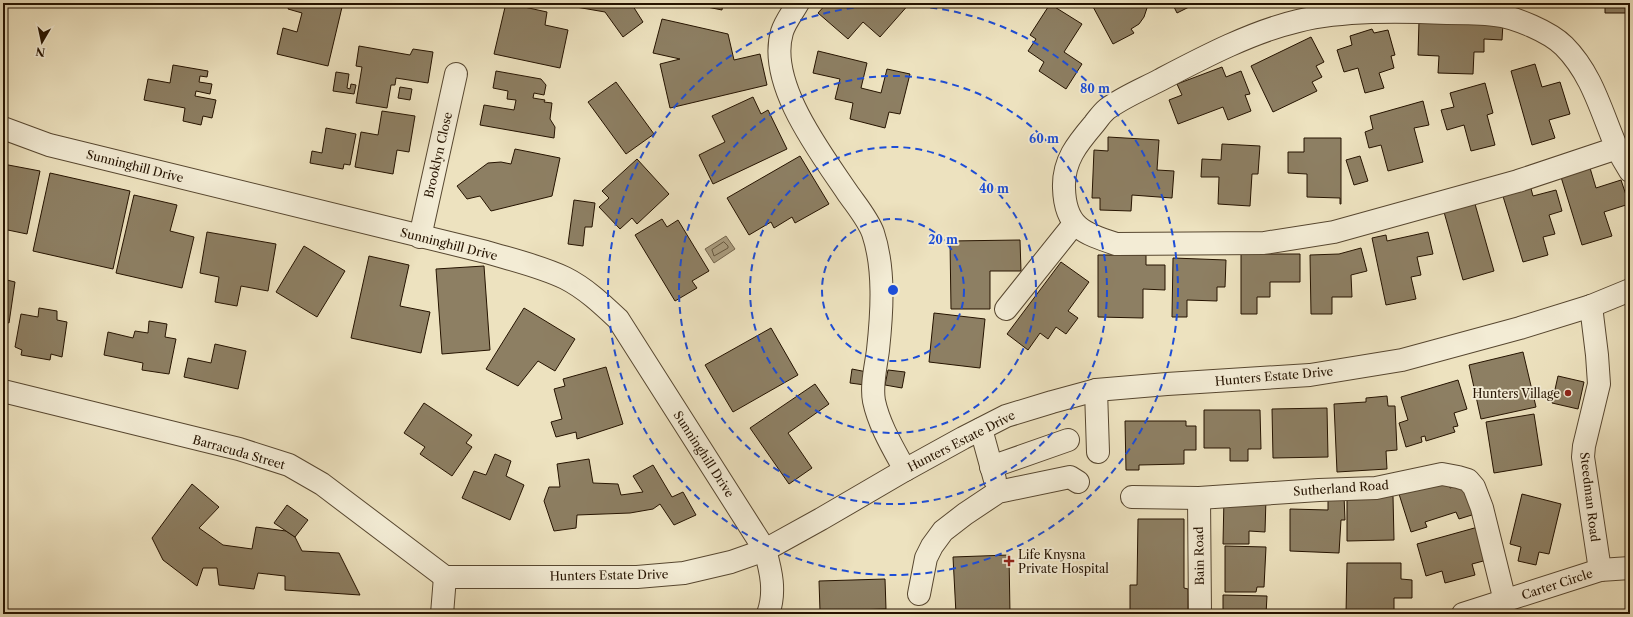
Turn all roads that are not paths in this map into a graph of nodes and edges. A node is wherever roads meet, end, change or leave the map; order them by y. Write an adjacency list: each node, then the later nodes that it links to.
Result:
1 (798, 3): 17 (street)
2 (456, 74): 7 (street, Brooklyn Close)
3 (3, 128): 7 (street, Sunninghill Drive)
4 (1617, 148): 5 (street); 6 (street); 6 (street)
5 (1630, 171)
6 (1074, 224): 10 (street)
7 (420, 237): 22 (street, Sunninghill Drive)
8 (1630, 290): 9 (street, Hunters Estate Drive)
9 (1590, 306): 11 (street, Hunters Estate Drive); 24 (street, Steedman Road)
10 (1006, 309)
11 (1096, 390): 13 (street, Hunters Estate Drive); 15 (street)
12 (3, 391): 25 (street, Barracuda Street)
13 (981, 429): 16 (street); 17 (street, Hunters Estate Drive)
14 (1068, 440): 16 (street)
15 (1098, 452)
16 (991, 466): 19 (street)
17 (905, 470): 22 (street, Hunters Estate Drive)
18 (1078, 482): 19 (street)
19 (998, 492): 26 (street)
20 (1132, 497): 21 (street, Sutherland Road)
21 (1198, 498): 27 (street, Sutherland Road); 30 (street, Bain Road)
22 (765, 550): 25 (street, Hunters Estate Drive); 29 (street, Sunninghill Drive)
23 (1630, 568): 24 (street, Carter Circle)
24 (1600, 570): 27 (street, Carter Circle)
25 (445, 577): 28 (street)
26 (919, 594)
27 (1505, 601): 31 (street, Carter Circle)
28 (442, 614)
29 (768, 614)
30 (1200, 614)
31 (1462, 614)

